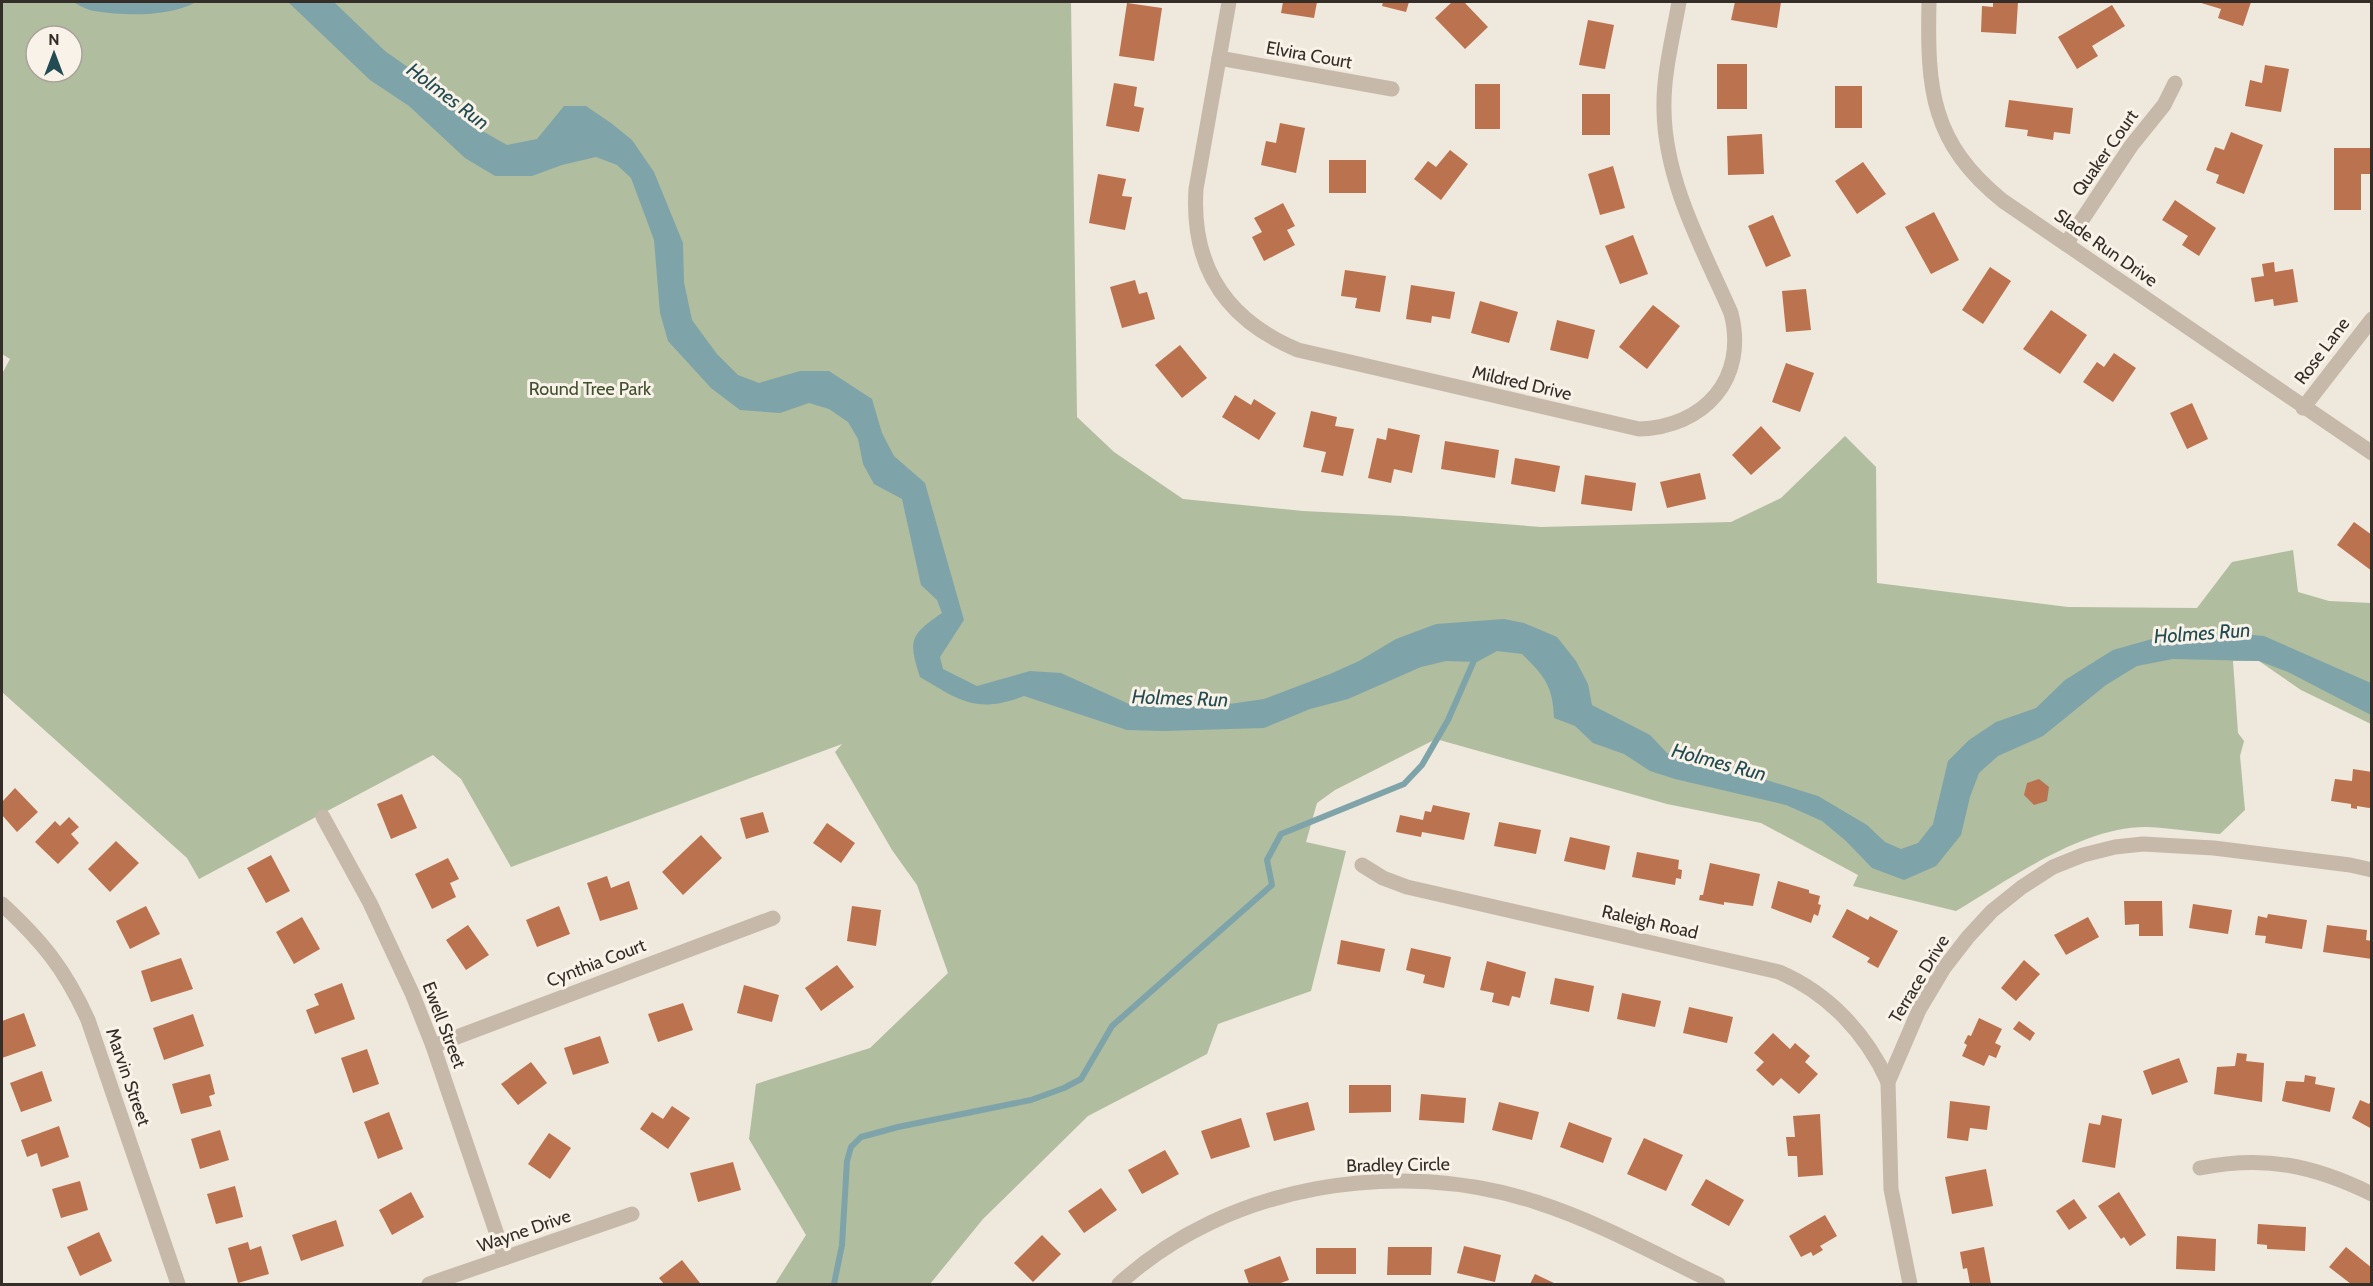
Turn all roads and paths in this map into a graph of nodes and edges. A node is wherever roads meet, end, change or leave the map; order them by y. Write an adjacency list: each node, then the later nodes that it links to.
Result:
1 (1229, 2): 4 (street, Mildred Drive)
2 (1679, 2): 4 (street, Mildred Drive)
3 (1929, 2): 7 (street, Slade Run Drive)
4 (1219, 58): 6 (street, Elvira Court)
5 (2175, 83): 7 (street, Quaker Court)
6 (1392, 89)
7 (2066, 244): 9 (street, Slade Run Drive)
8 (2372, 319): 9 (street, Rose Lane)
9 (2303, 408): 10 (street, Slade Run Drive)
10 (2372, 453)
11 (323, 817): 16 (street, Ewell Street)
12 (1362, 865): 17 (street, Raleigh Road)
13 (2372, 870): 17 (street, Terrace Drive)
14 (2, 904): 22 (street, Marvin Street)
15 (773, 918): 16 (street, Cynthia Court)
16 (433, 1046): 21 (street, Ewell Street)
17 (1888, 1082): 26 (street, Terrace Drive)
18 (2200, 1168): 19 (street)
19 (2372, 1194)
20 (632, 1214): 21 (street, Wayne Drive)
21 (505, 1258): 23 (street, Wayne Drive)
22 (178, 1284)
23 (429, 1284)
24 (1119, 1284): 25 (street, Bradley Circle)
25 (1718, 1284)
26 (1910, 1284)

